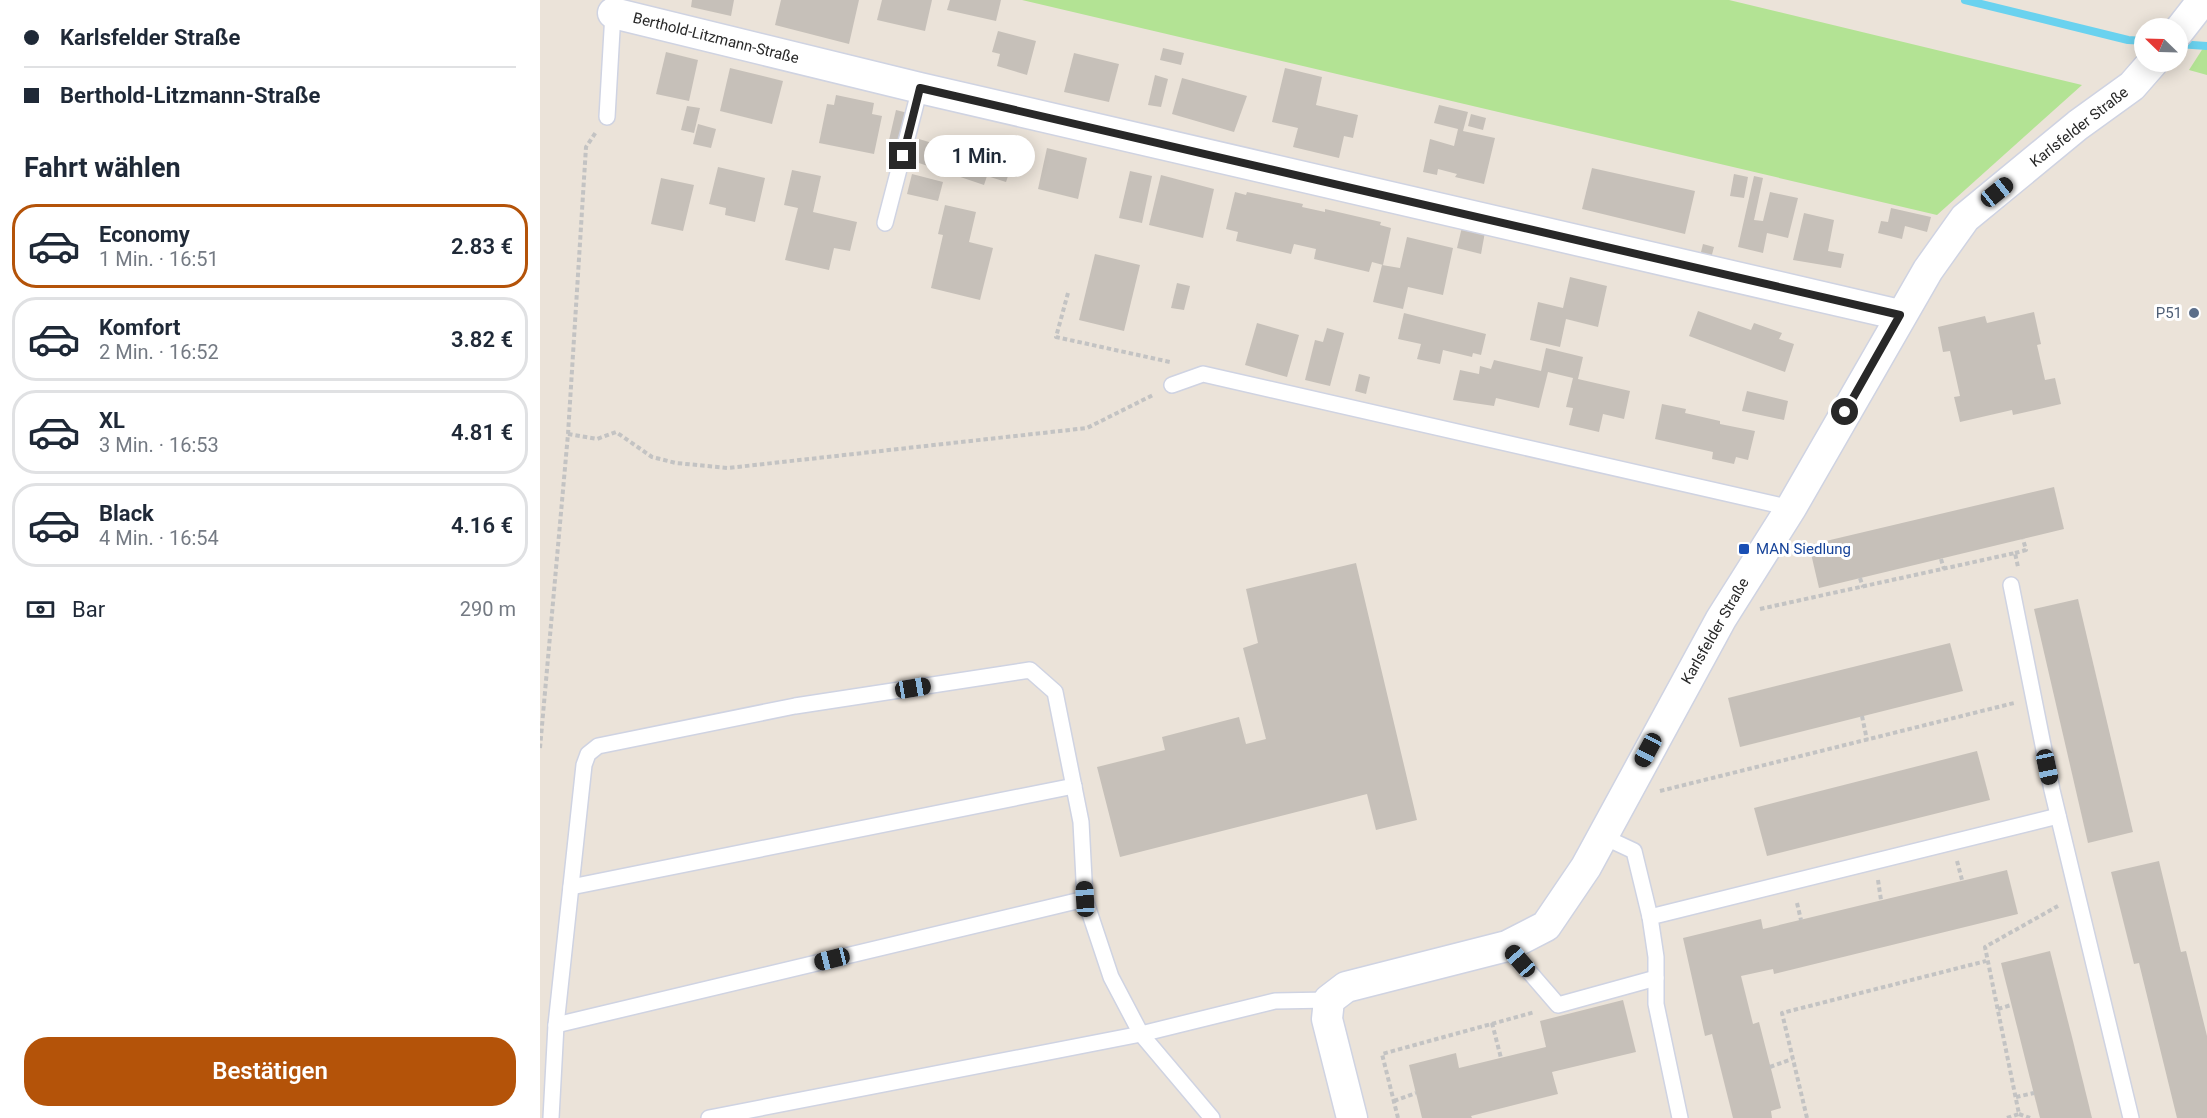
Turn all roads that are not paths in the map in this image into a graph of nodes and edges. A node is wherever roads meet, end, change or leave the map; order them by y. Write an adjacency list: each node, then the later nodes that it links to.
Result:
1 (613, 13): 3 (street, Berthold-Litzmann-Straße); 4 (lane, Berthold-Litzmann-Straße)
2 (2144, 72): 6 (street, Karlsfelder Straße)
3 (920, 88): 5 (lane); 6 (street, Berthold-Litzmann-Straße)
4 (607, 117)
5 (885, 223)
6 (1900, 315): 8 (street, Karlsfelder Straße)
7 (1172, 385): 8 (lane)
8 (1791, 508): 12 (street, Karlsfelder Straße)
9 (2011, 585): 11 (lane)
10 (1074, 786): 13 (lane); 13 (lane); 14 (lane)
11 (2058, 816): 15 (lane); 26 (lane)
12 (1602, 836): 15 (lane); 16 (street, Karlsfelder Straße)
13 (571, 887): 19 (lane)
14 (1085, 899): 19 (lane); 20 (lane)
15 (1650, 917): 17 (lane)
16 (1507, 946): 17 (lane); 18 (street, Karlsfelder Straße)
17 (1656, 978): 25 (lane)
18 (1329, 1000): 20 (lane); 24 (street)
19 (556, 1025): 21 (lane)
20 (1141, 1034): 22 (lane); 23 (lane)
21 (551, 1118)
22 (709, 1118)
23 (1212, 1118)
24 (1352, 1118)
25 (1680, 1118)
26 (2131, 1118)

